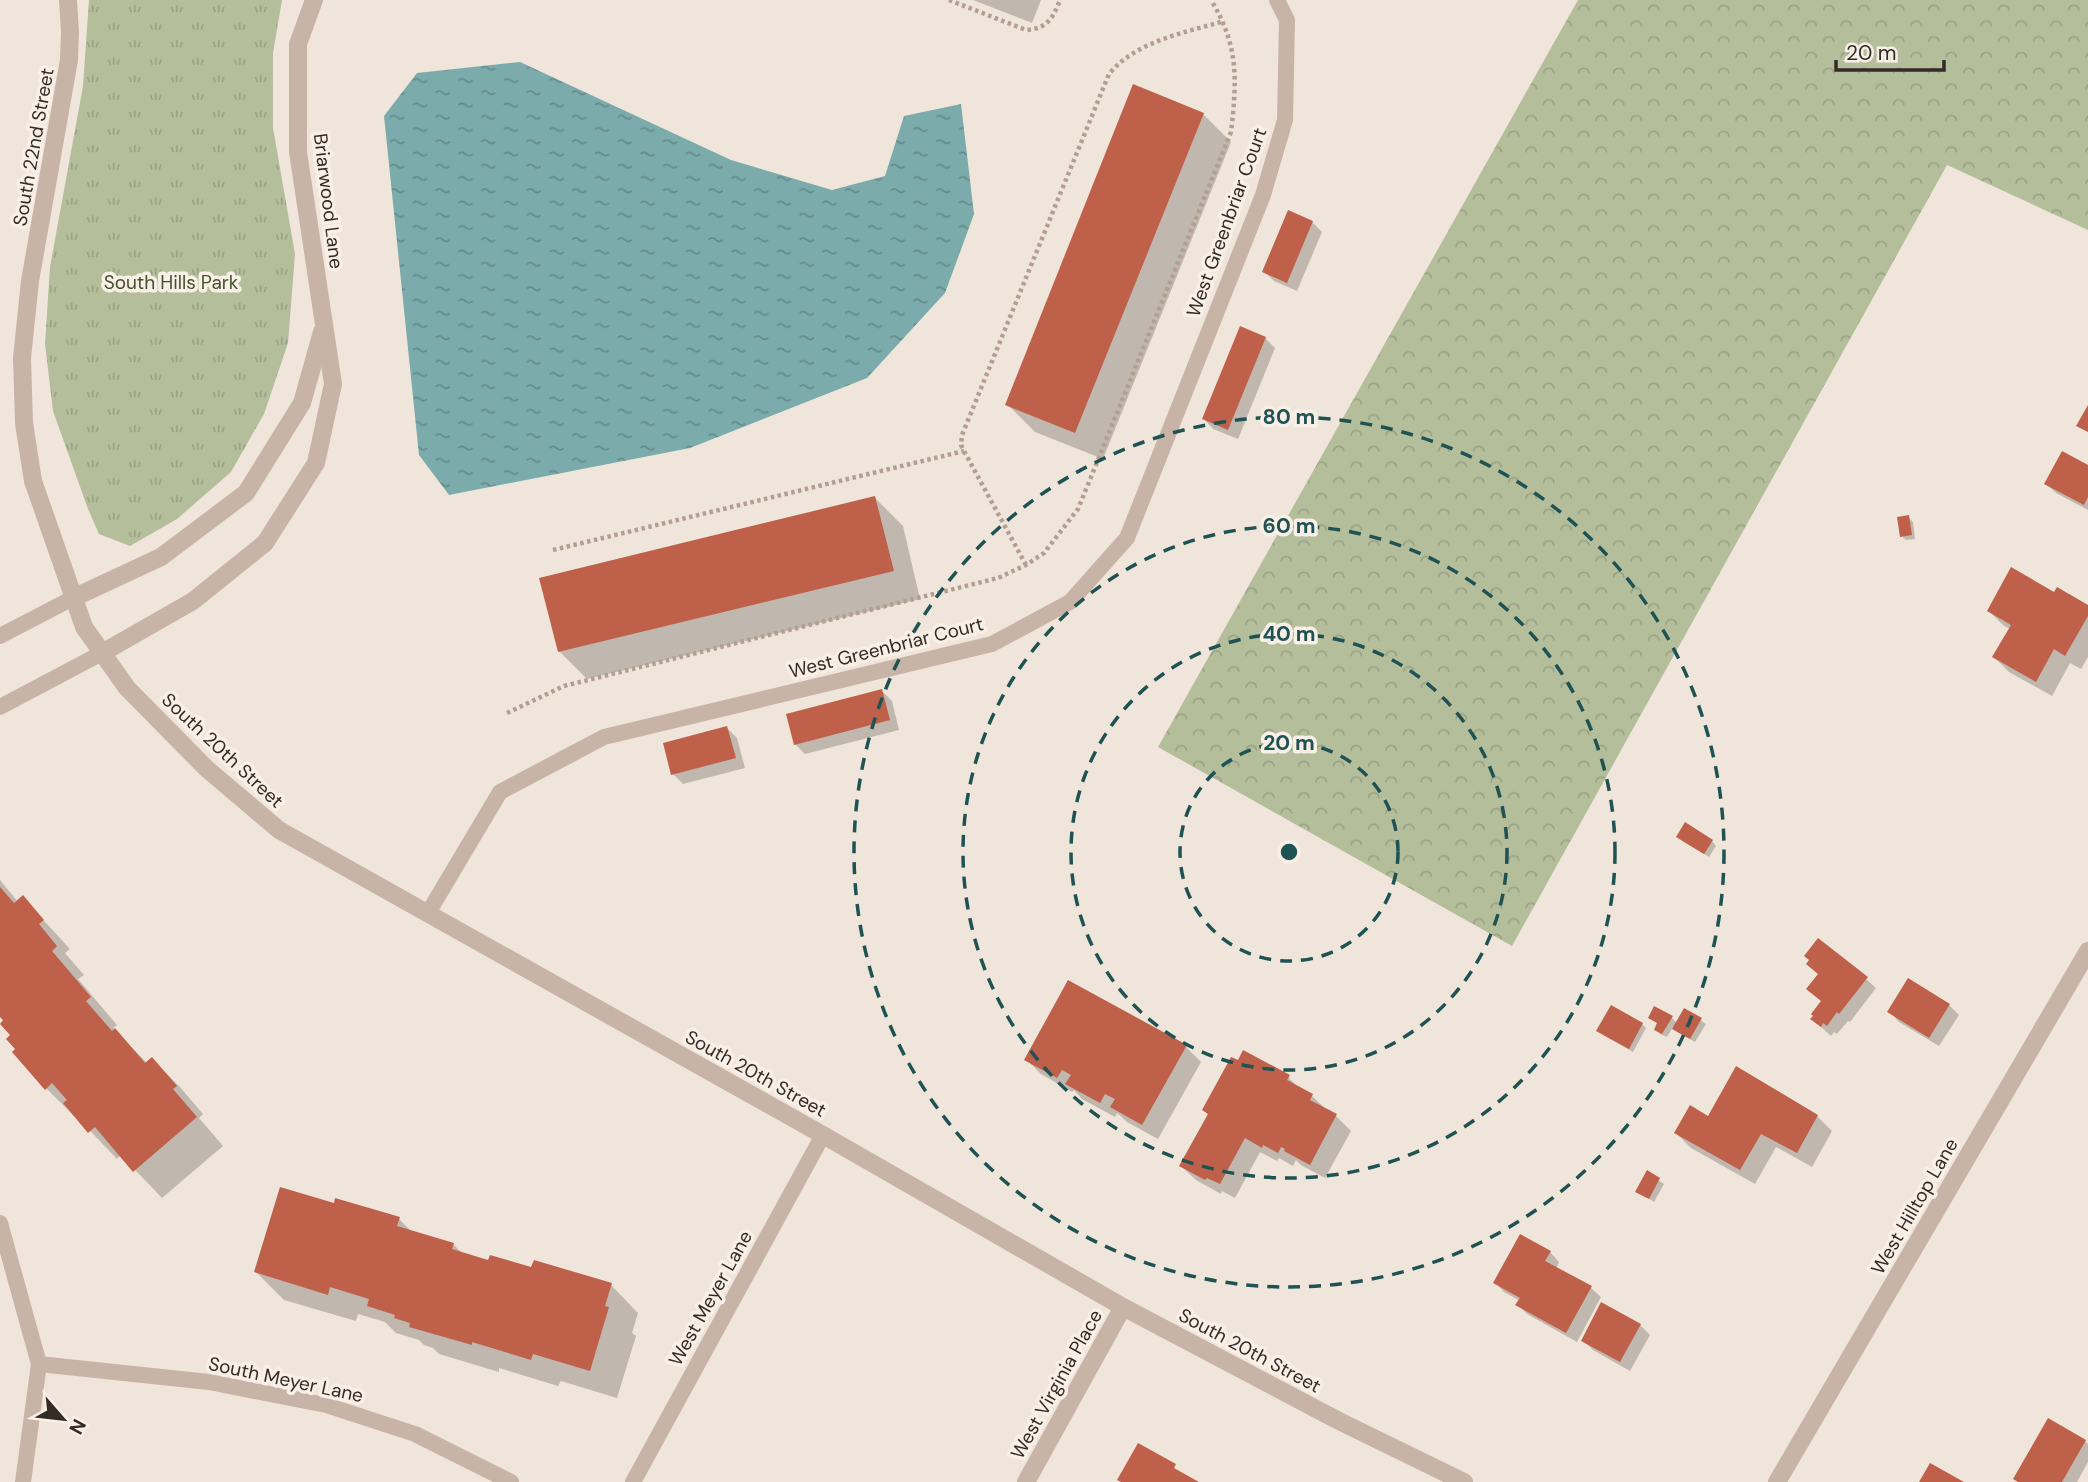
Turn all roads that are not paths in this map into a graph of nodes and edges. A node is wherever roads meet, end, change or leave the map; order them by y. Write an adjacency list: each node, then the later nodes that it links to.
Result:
1 (68, 0): 5 (street, South 22nd Street)
2 (314, 0): 4 (street, Briarwood Lane)
3 (1277, 0): 10 (lane, West Greenbriar Court)
4 (324, 325): 5 (street, Briarwood Lane); 8 (street, Briarwood Lane)
5 (74, 598): 6 (street, South 22nd Street); 7 (lane)
6 (84, 627): 8 (street, South 20th Street)
7 (0, 636)
8 (102, 653): 9 (lane); 10 (street, South 20th Street)
9 (0, 707)
10 (428, 913): 12 (street, South 20th Street)
11 (2088, 950): 21 (street, West Hilltop Lane)
12 (823, 1135): 14 (street, South 20th Street); 18 (lane, West Meyer Lane)
13 (0, 1223): 15 (lane)
14 (1123, 1307): 19 (street, West Virginia Place); 20 (street, South 20th Street)
15 (39, 1364): 16 (lane); 17 (lane, South Meyer Lane)
16 (23, 1482)
17 (511, 1482)
18 (633, 1482)
19 (1026, 1482)
20 (1464, 1482)
21 (1777, 1482)

